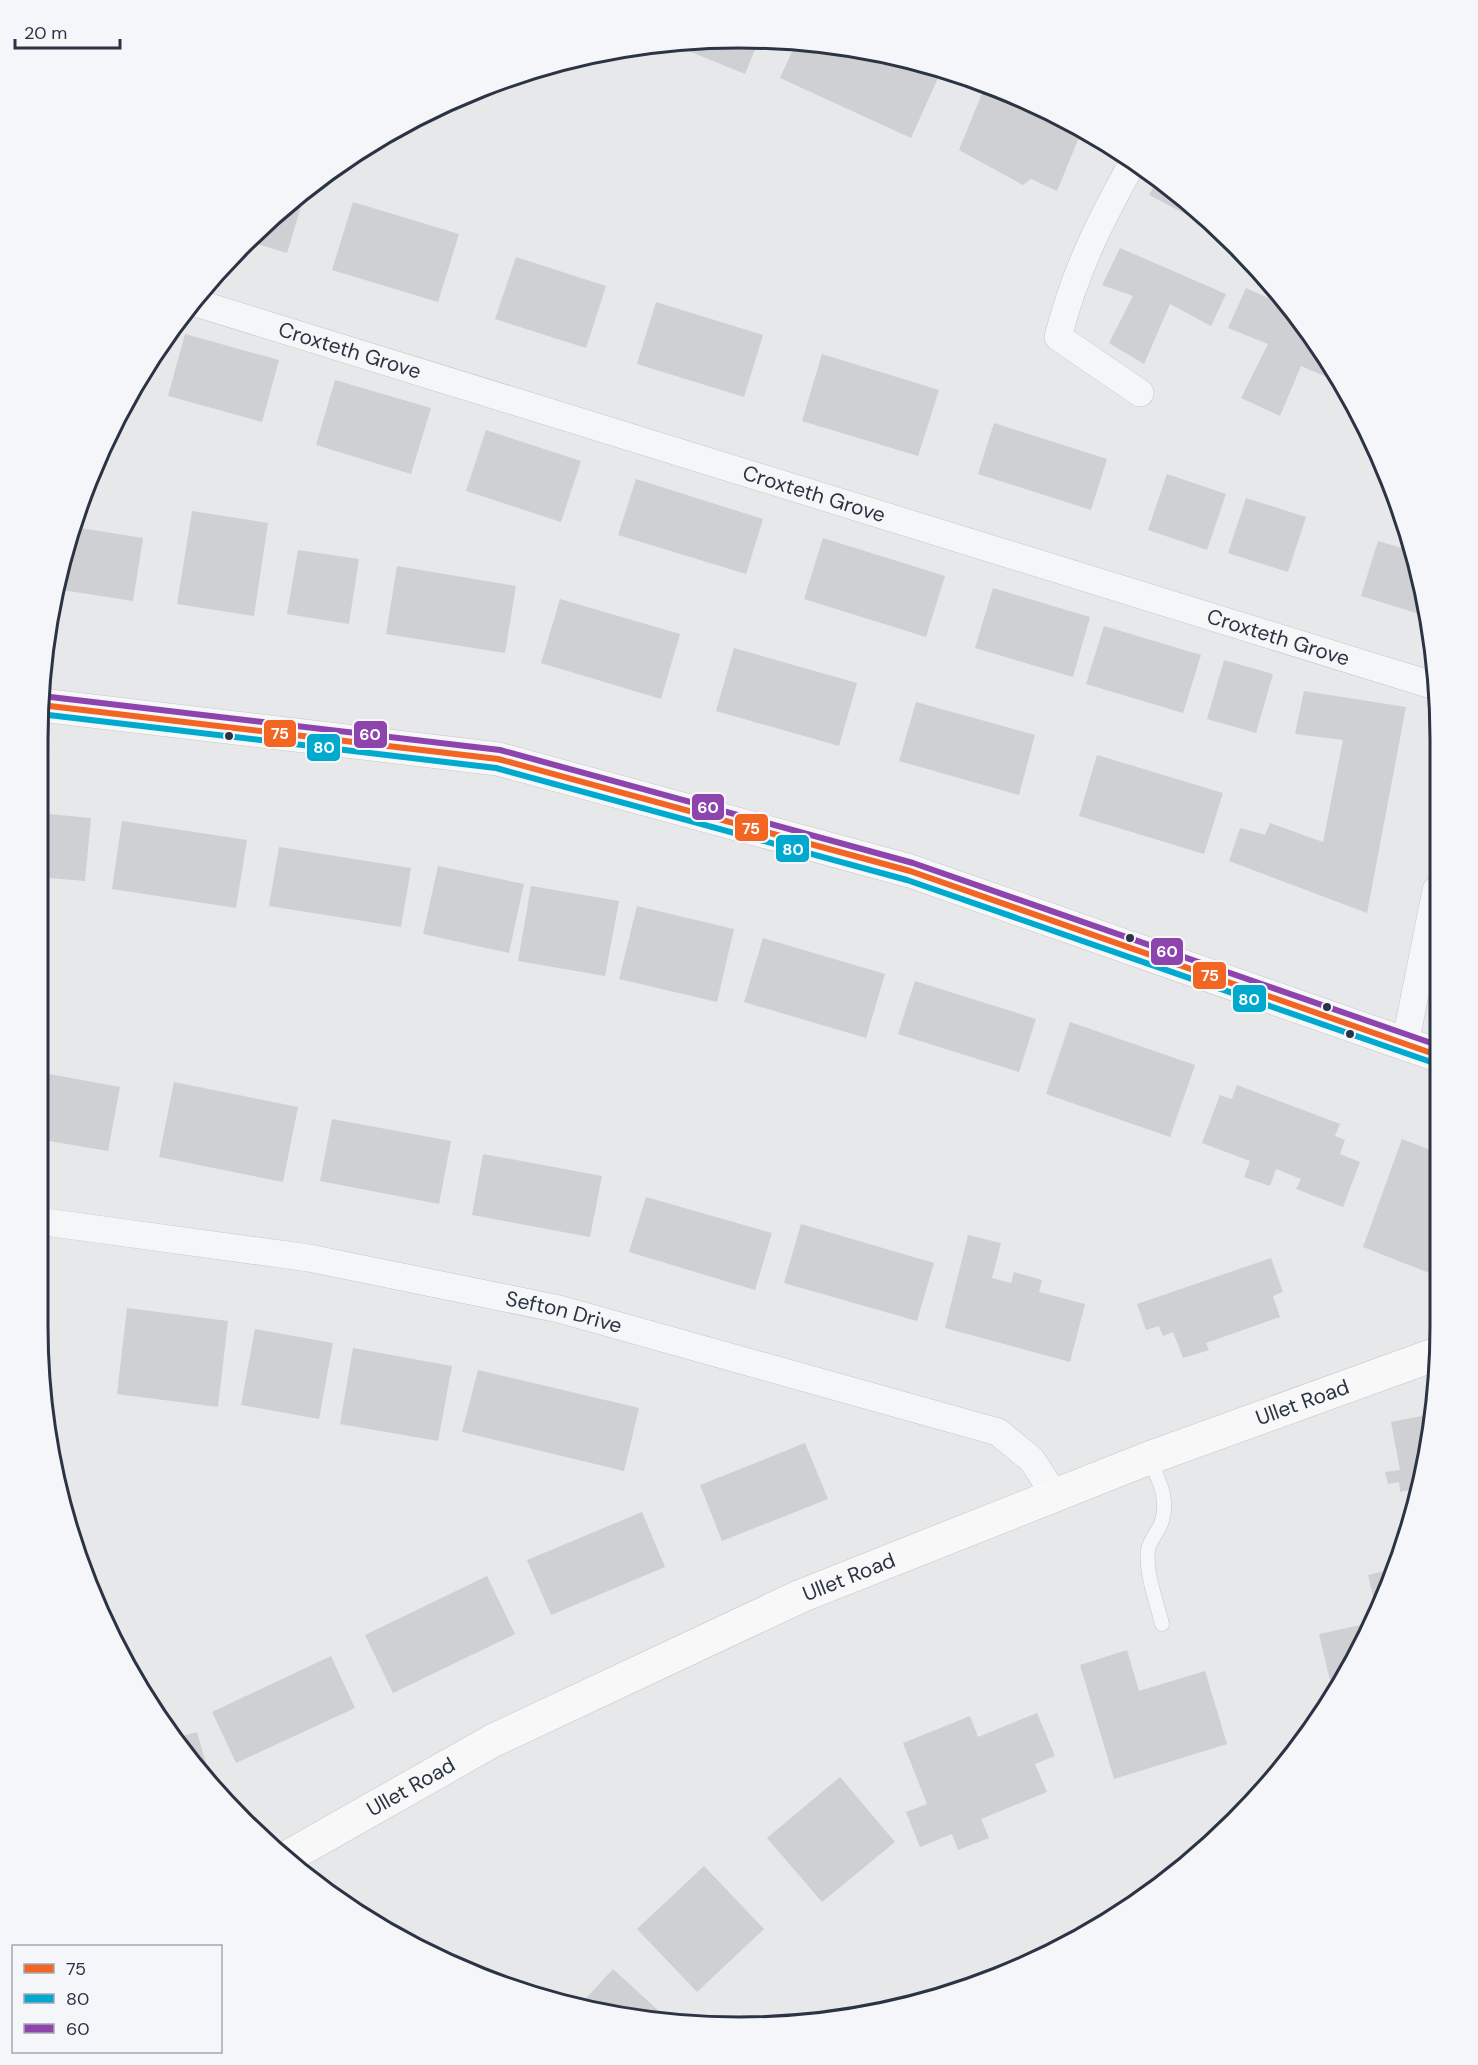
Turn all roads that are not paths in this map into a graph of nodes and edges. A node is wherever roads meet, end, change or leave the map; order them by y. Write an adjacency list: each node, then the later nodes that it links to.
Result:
1 (1129, 169): 3 (street)
2 (202, 305): 4 (street, Croxteth Grove)
3 (1140, 393)
4 (1428, 684)
5 (49, 706): 7 (main road)
6 (1430, 920): 7 (street)
7 (1405, 1044): 8 (main road)
8 (1430, 1053)
9 (48, 1222): 12 (street, Sefton Drive)
10 (1429, 1357): 11 (main road, Ullet Road)
11 (1149, 1458): 12 (main road, Ullet Road); 13 (lane)
12 (1054, 1494): 14 (main road, Ullet Road)
13 (1162, 1624)
14 (293, 1854)

